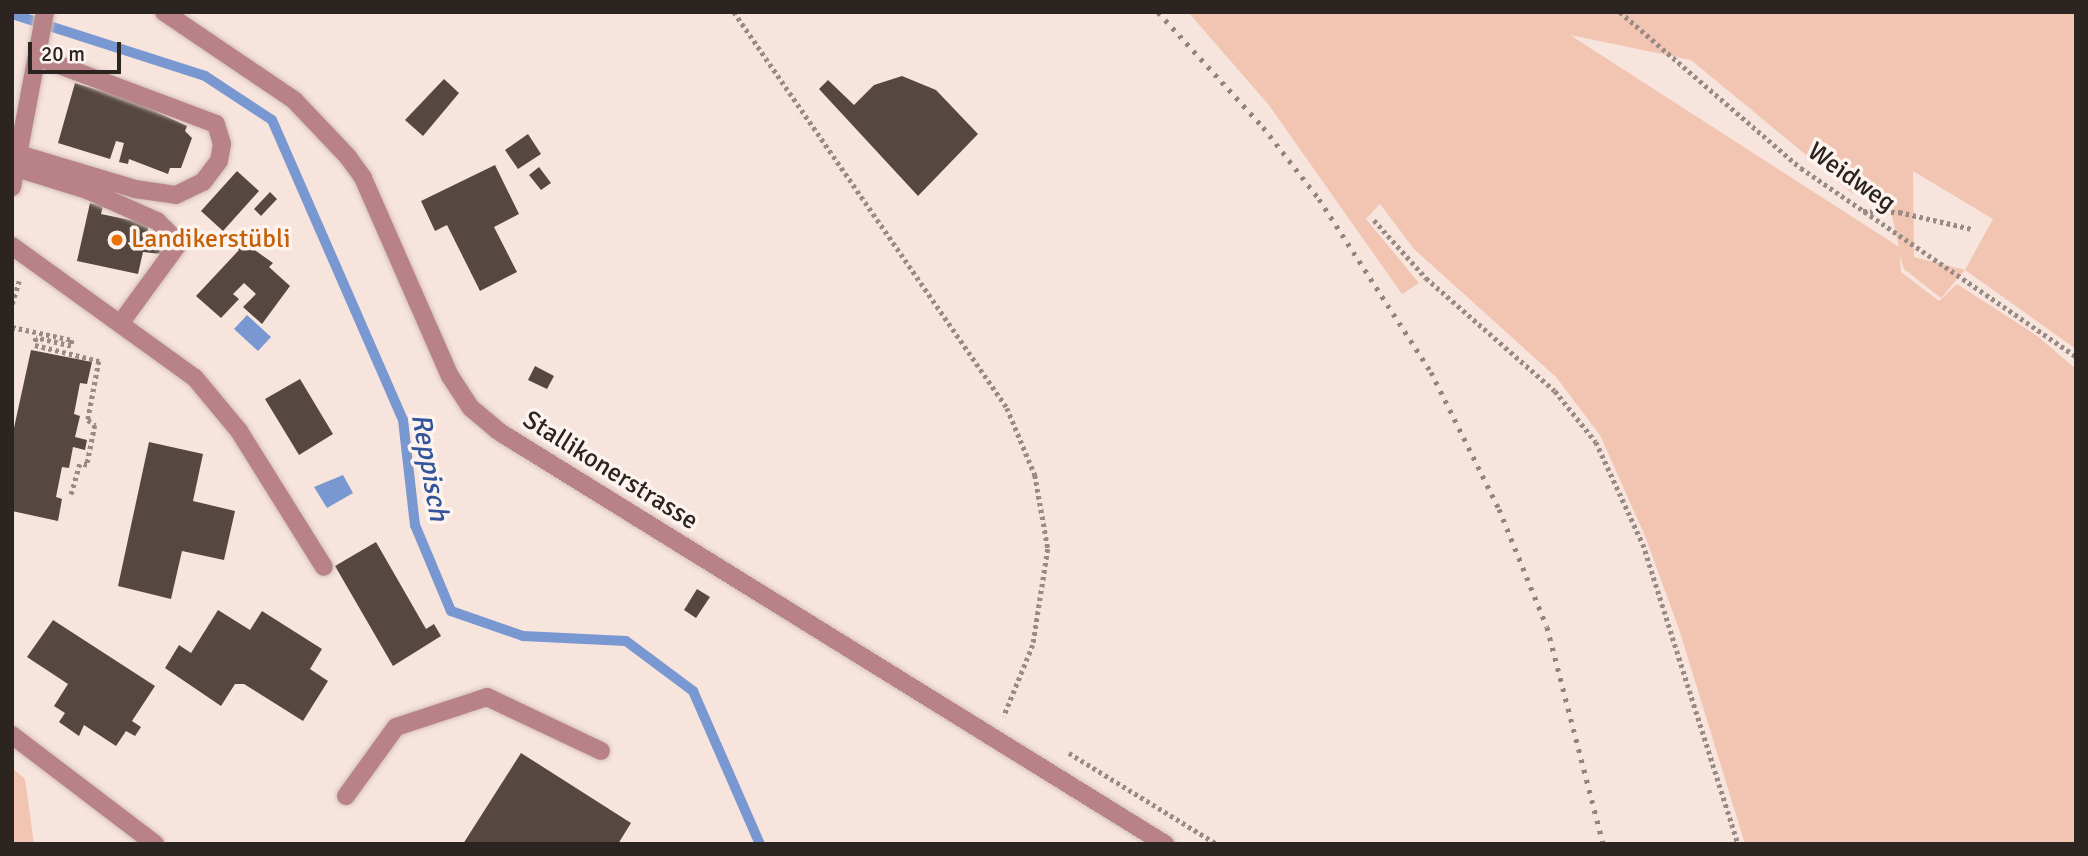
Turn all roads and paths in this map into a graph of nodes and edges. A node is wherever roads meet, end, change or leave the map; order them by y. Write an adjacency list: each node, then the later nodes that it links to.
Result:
1 (45, 12): 5 (street)
2 (164, 12): 21 (street, Stallikonerstrasse)
3 (734, 12): 18 (path)
4 (1620, 12): 8 (path, Weidweg)
5 (39, 52): 6 (street); 6 (street)
6 (18, 161): 7 (street); 12 (street)
7 (12, 187)
8 (1862, 211): 10 (path); 14 (path, Weidweg)
9 (1374, 220): 28 (path)
10 (1972, 229)
11 (12, 246): 12 (street)
12 (120, 324): 16 (street)
13 (12, 327): 15 (path)
14 (2076, 356)
15 (71, 495)
16 (324, 567)
17 (993, 707): 18 (path)
18 (1005, 715): 19 (path); 21 (path)
19 (1017, 722)
20 (12, 735): 25 (street)
21 (991, 738): 26 (street, Stallikonerstrasse)
22 (1065, 750): 27 (path)
23 (601, 751): 24 (street)
24 (346, 796)
25 (155, 844)
26 (1165, 844)
27 (1217, 844)
28 (1738, 844)

